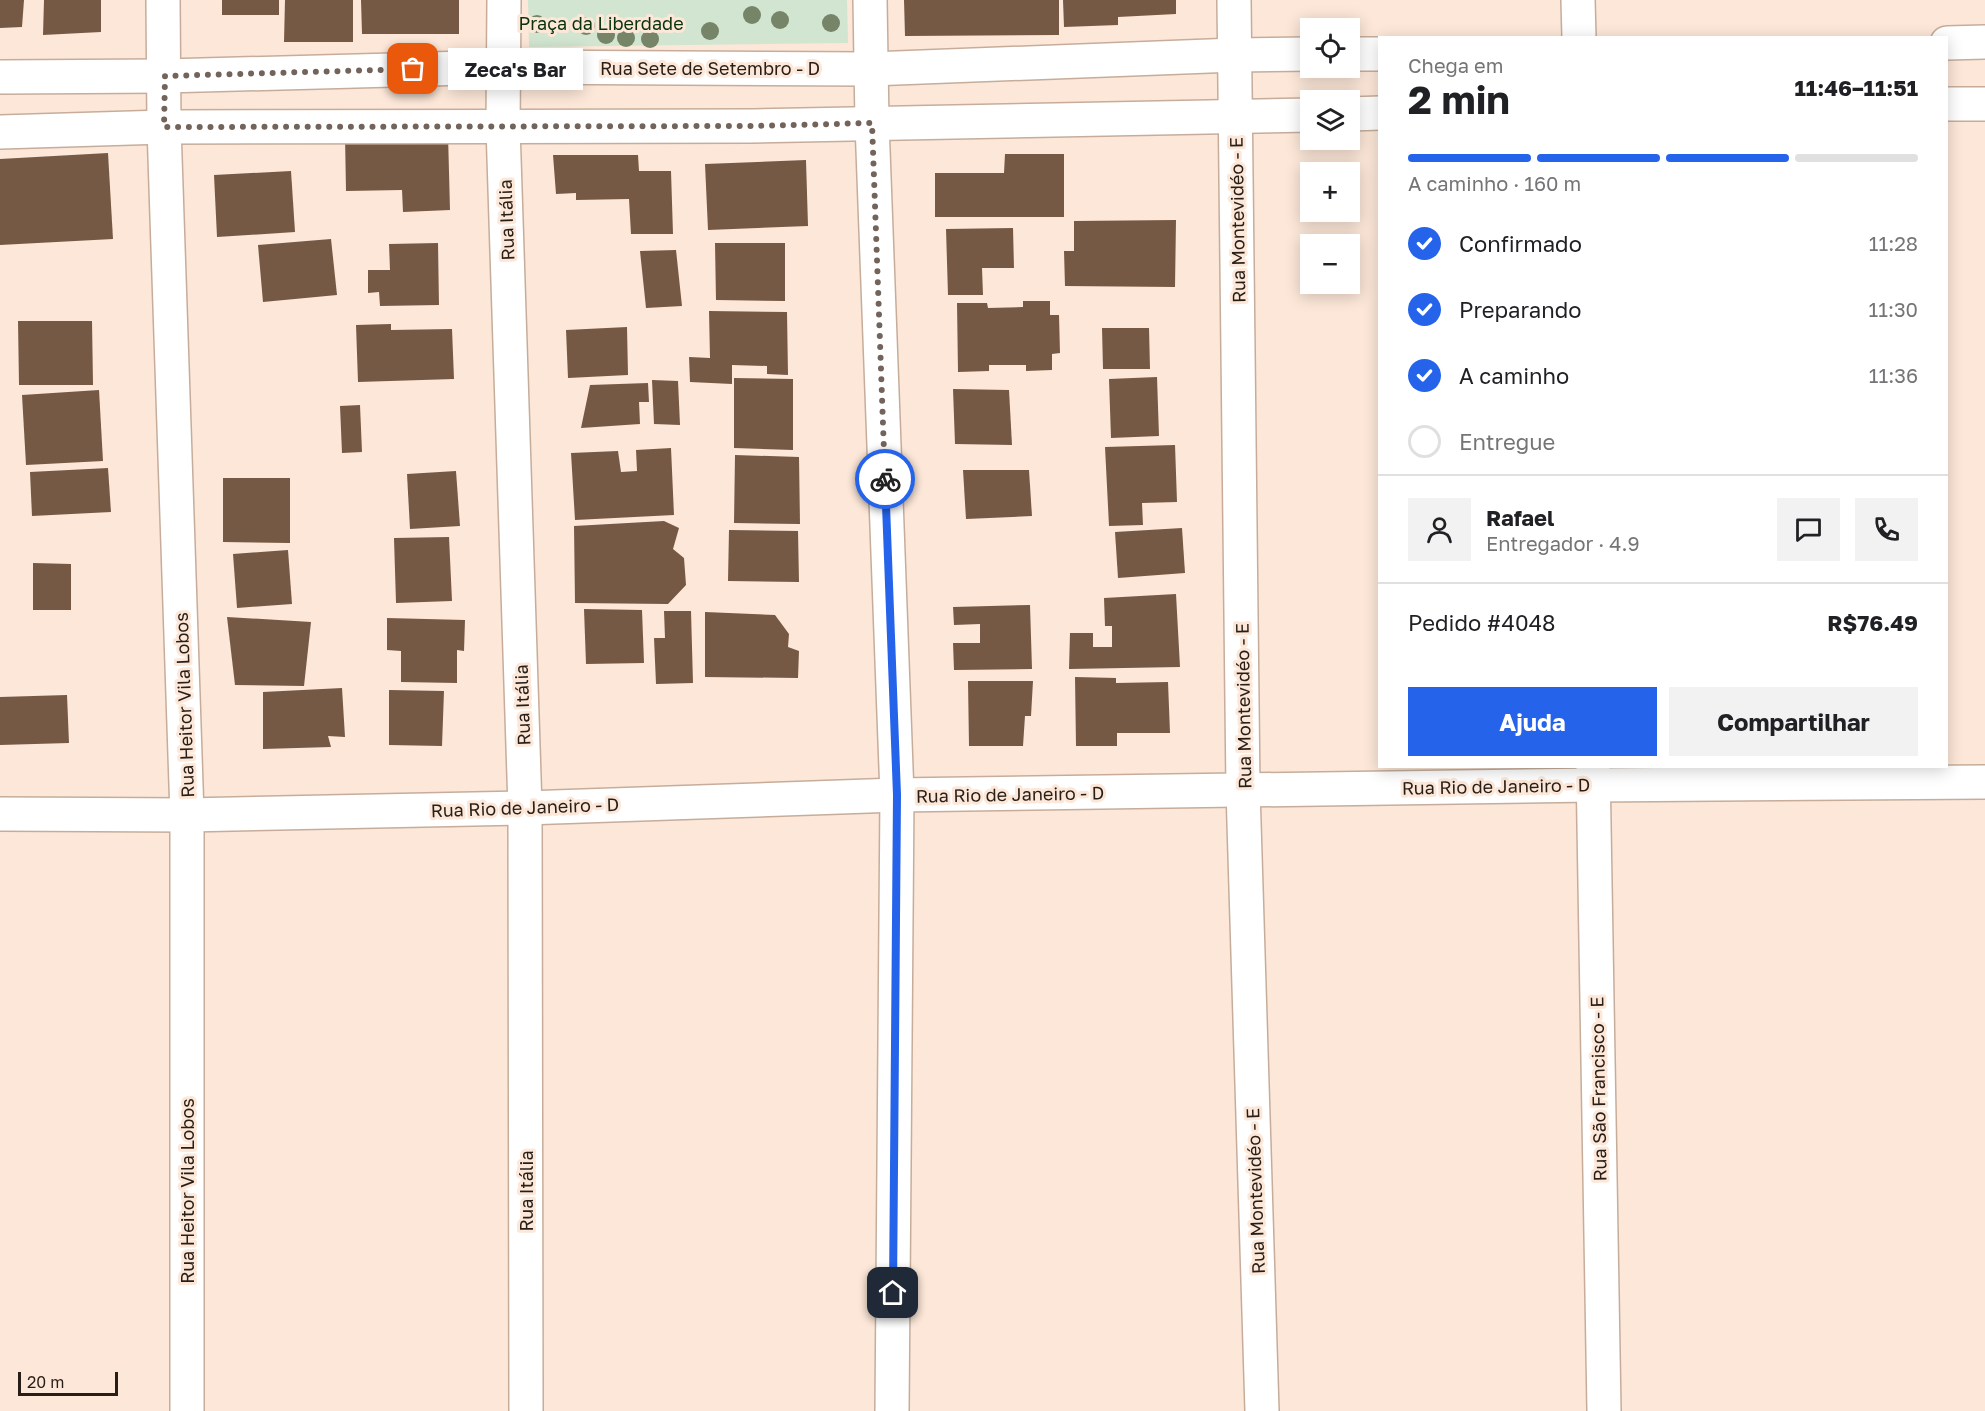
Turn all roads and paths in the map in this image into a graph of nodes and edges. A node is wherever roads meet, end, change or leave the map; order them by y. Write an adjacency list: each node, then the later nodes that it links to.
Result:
1 (163, 0): 15 (street, Rua Heitor Vila Lobos)
2 (504, 0): 13 (street, Rua Itália)
3 (870, 0): 14 (street)
4 (1234, 0): 12 (street, Rua Montevidéo - E)
5 (1578, 0): 6 (street)
6 (1579, 36)
7 (1985, 42): 8 (street)
8 (1948, 43)
9 (1300, 54): 12 (street, Rua Sete de Setembro - D)
10 (1360, 54): 11 (street)
11 (1378, 54)
12 (1235, 55): 14 (street, Rua Sete de Setembro - D); 22 (street, Rua Montevidéo - E)
13 (504, 67): 14 (street, Rua Sete de Setembro - D); 15 (street, Rua Sete de Setembro - D); 25 (street, Rua Itália)
14 (872, 69): 23 (street)
15 (165, 76): 16 (street, Rua Sete de Setembro - D); 24 (street, Rua Heitor Vila Lobos)
16 (0, 77)
17 (1948, 104): 18 (street)
18 (1985, 104)
19 (1378, 113): 20 (street)
20 (1360, 114)
21 (1300, 115): 22 (street)
22 (1236, 118): 23 (street); 29 (street, Rua Montevidéo - E)
23 (872, 123): 25 (street); 30 (street)
24 (164, 127): 25 (street); 26 (street); 33 (street, Rua Heitor Vila Lobos)
25 (503, 127): 31 (street, Rua Itália)
26 (0, 132)
27 (1593, 776): 28 (street, Rua Rio de Janeiro - D); 29 (street, Rua Rio de Janeiro - D); 38 (street, Rua São Francisco - E)
28 (1985, 782)
29 (1243, 790): 30 (street, Rua Rio de Janeiro - D); 37 (street, Rua Montevidéo - E)
30 (897, 795): 31 (street, Rua Rio de Janeiro - D); 36 (street)
31 (525, 808): 33 (street, Rua Rio de Janeiro - D); 35 (street, Rua Itália)
32 (0, 814): 33 (street, Rua Rio de Janeiro - D)
33 (187, 815): 34 (street, Rua Heitor Vila Lobos)
34 (187, 1411)
35 (526, 1411)
36 (892, 1411)
37 (1262, 1411)
38 (1604, 1411)

